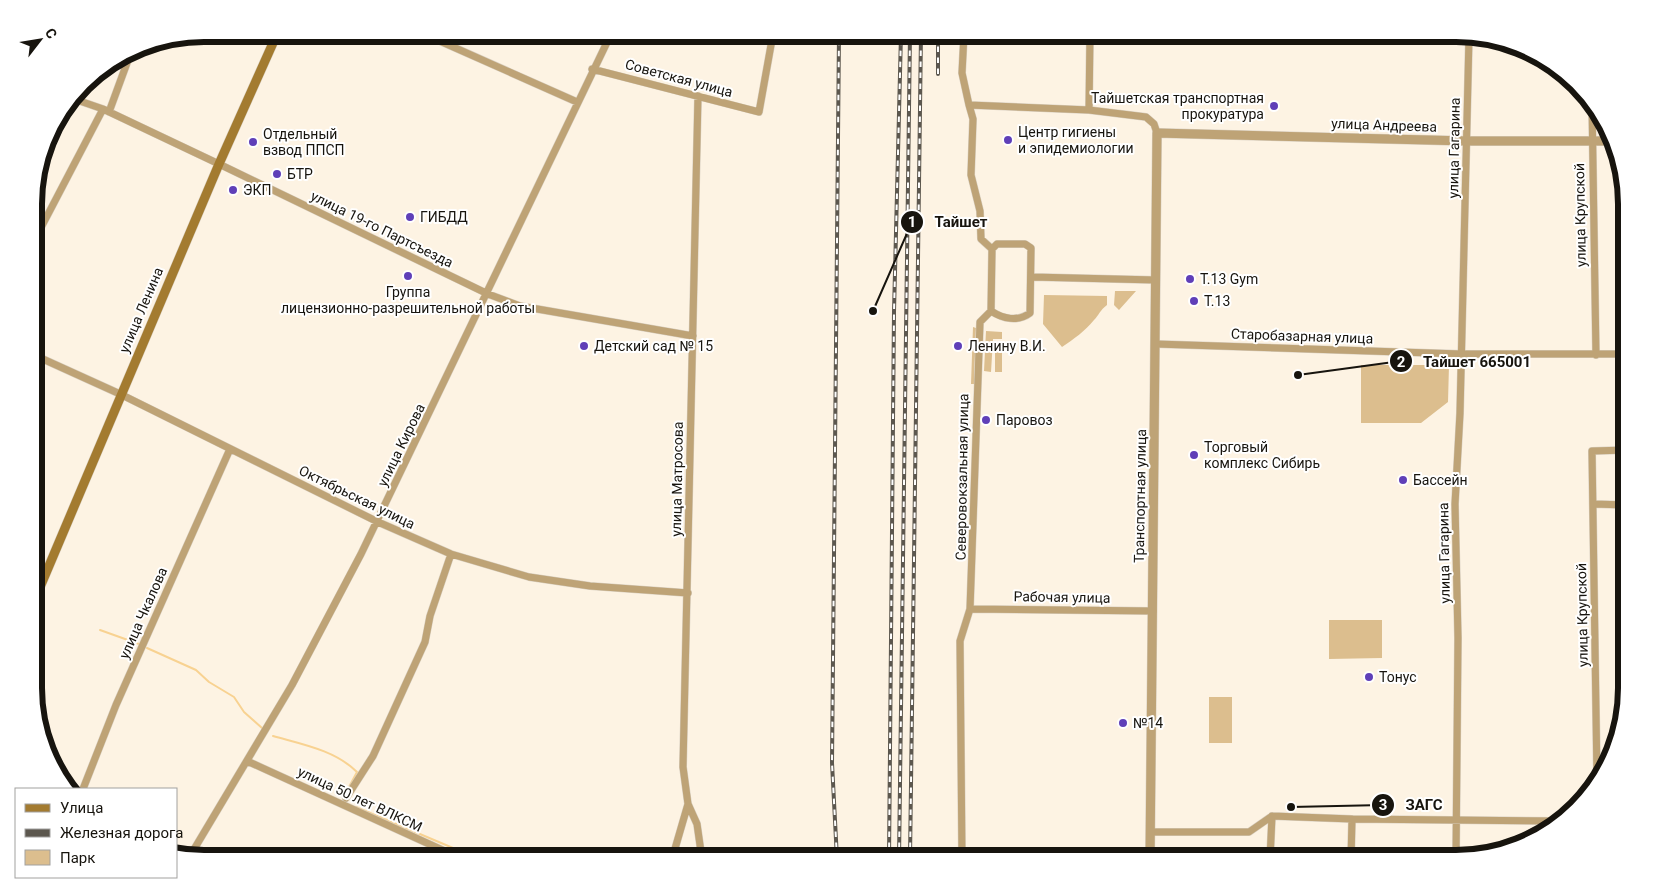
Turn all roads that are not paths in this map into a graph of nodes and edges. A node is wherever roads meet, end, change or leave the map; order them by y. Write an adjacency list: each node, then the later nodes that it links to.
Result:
1 (964, 42): 13 (street)
2 (1090, 42): 15 (street)
3 (273, 43): 21 (main road, улица Ленина)
4 (444, 43): 12 (street)
5 (606, 43): 9 (street, улица Кирова)
6 (771, 43): 10 (street, Советская улица)
7 (1469, 43): 20 (street, улица Гагарина)
8 (127, 62): 14 (street)
9 (592, 69): 10 (street, Советская улица); 12 (street, улица Кирова)
10 (698, 96): 28 (street, улица Матросова)
11 (80, 101): 14 (street, улица 19-го Партсъезда)
12 (577, 102): 26 (street, улица Кирова)
13 (969, 106): 15 (street); 23 (street)
14 (106, 110): 21 (street, улица 19-го Партсъезда); 22 (street)
15 (1088, 110): 17 (street)
16 (1592, 115): 18 (street, улица Крупской)
17 (1157, 133): 20 (street, улица Андреева); 25 (street, Транспортная улица)
18 (1591, 140): 19 (street, улица Андреева); 20 (street, улица Андреева); 32 (street, улица Крупской)
19 (1605, 140)
20 (1467, 141): 30 (street, улица Гагарина)
21 (219, 164): 26 (street, улица 19-го Партсъезда); 34 (main road, улица Ленина)
22 (43, 225)
23 (992, 249): 24 (street); 27 (street, Северовокзальная улица)
24 (1032, 277): 25 (street); 27 (street)
25 (1156, 280): 29 (street, Транспортная улица)
26 (488, 294): 28 (street, улица 19-го Партсъезда); 39 (street, улица Кирова)
27 (991, 311): 43 (street, Северовокзальная улица)
28 (693, 336): 42 (street, улица Матросова)
29 (1156, 344): 30 (street, Старобазарная улица); 44 (street, Транспортная улица)
30 (1461, 354): 32 (street, Старобазарная улица); 51 (street, улица Гагарина)
31 (1618, 354): 32 (street, Старобазарная улица)
32 (1596, 355)
33 (43, 359): 34 (street, Октябрьская улица)
34 (120, 394): 35 (street, Октябрьская улица); 41 (main road, улица Ленина)
35 (230, 449): 39 (street, Октябрьская улица); 47 (street, улица Чкалова)
36 (1618, 450): 37 (street, улица Крупской)
37 (1593, 504): 38 (street); 46 (street, улица Крупской)
38 (1618, 505)
39 (378, 522): 40 (street, Октябрьская улица); 45 (street, улица Кирова)
40 (451, 554): 42 (street, Октябрьская улица); 48 (street)
41 (42, 582)
42 (688, 593): 49 (street, улица Матросова)
43 (970, 609): 44 (street, Рабочая улица); 59 (street, Северовокзальная улица)
44 (1152, 611): 54 (street, Транспортная улица)
45 (247, 761): 55 (street, улица Кирова); 56 (street, улица 50 лет ВЛКСМ)
46 (1597, 769)
47 (83, 788)
48 (346, 798)
49 (688, 804): 57 (street); 58 (street, улица Матросова)
50 (1272, 816): 52 (street); 54 (street); 61 (street)
51 (1456, 818): 52 (street); 53 (street); 63 (street, улица Гагарина)
52 (1352, 819): 62 (street)
53 (1550, 821)
54 (1150, 832): 60 (street, Транспортная улица)
55 (194, 850)
56 (442, 850)
57 (675, 850)
58 (701, 850)
59 (962, 850)
60 (1150, 850)
61 (1270, 850)
62 (1351, 850)
63 (1456, 850)

